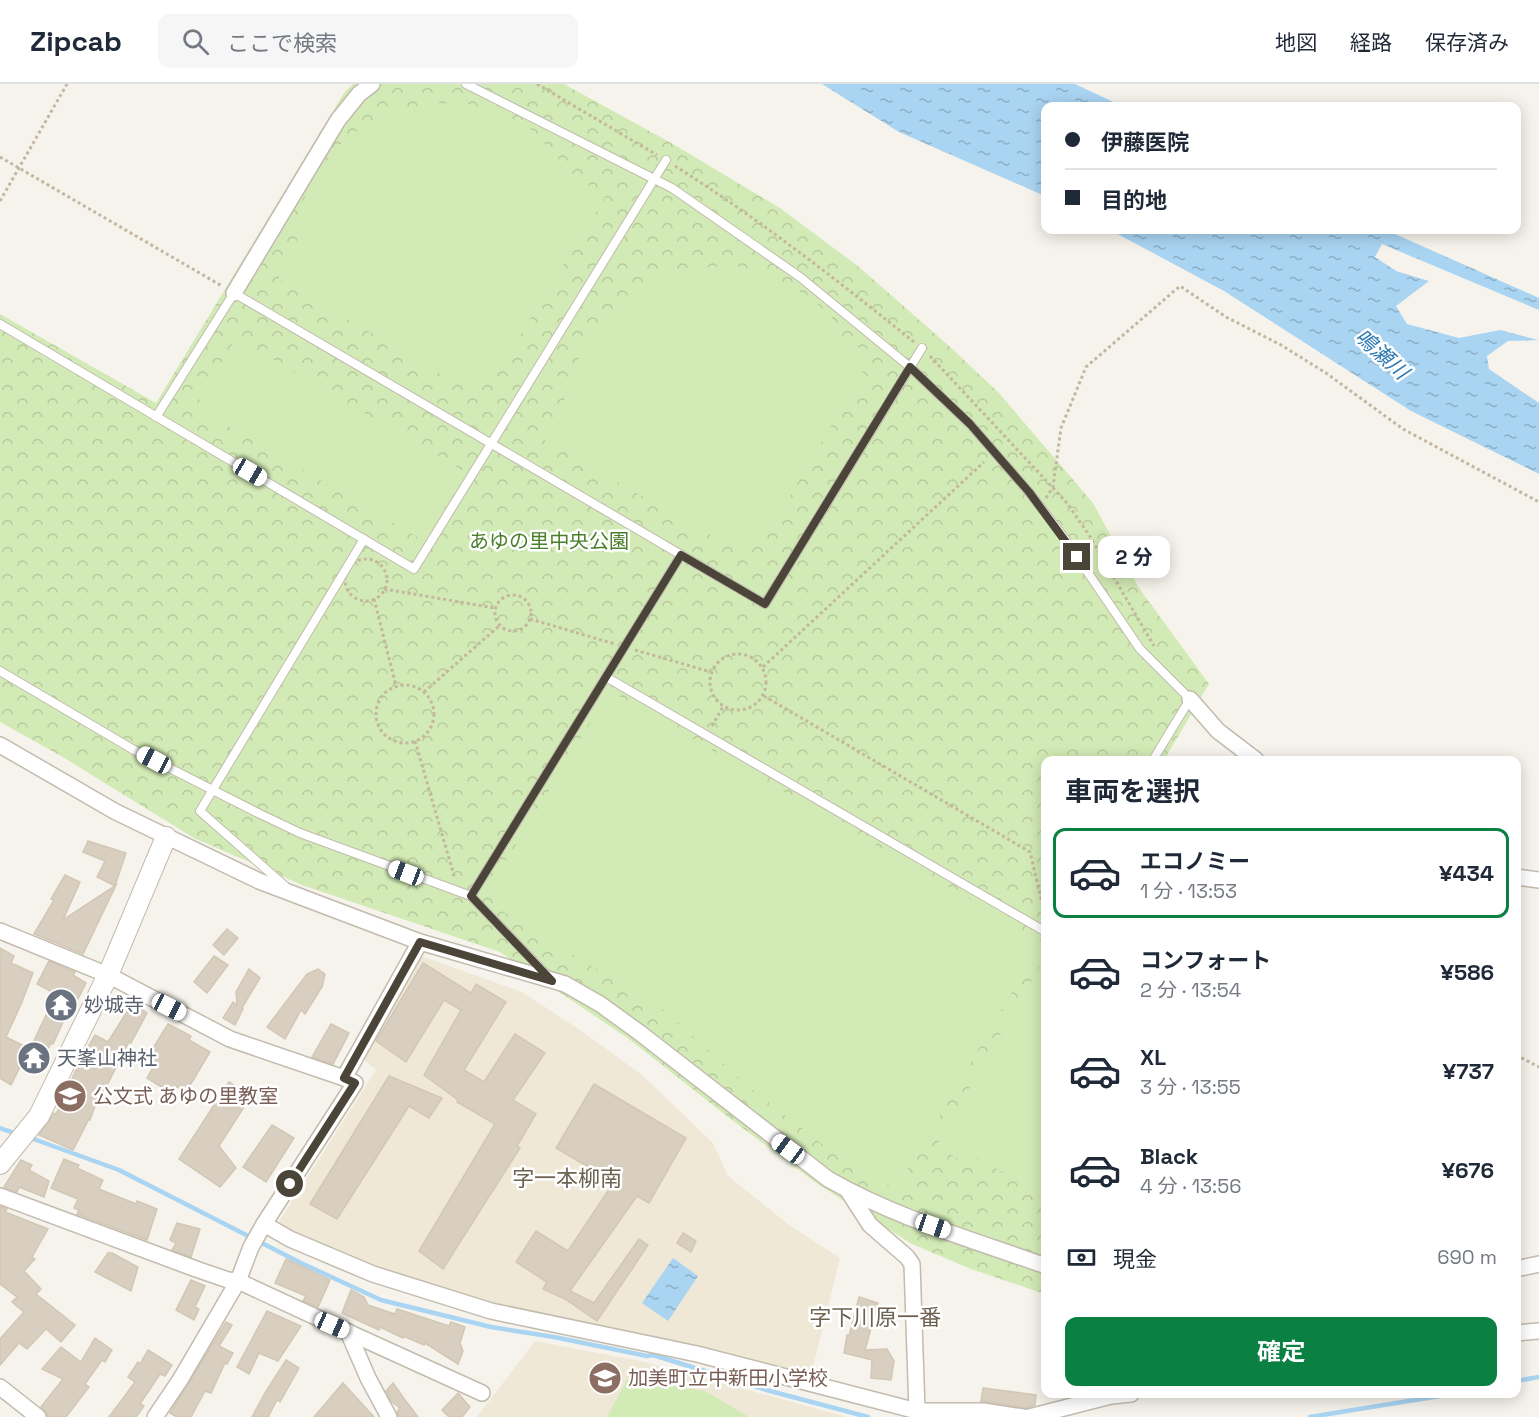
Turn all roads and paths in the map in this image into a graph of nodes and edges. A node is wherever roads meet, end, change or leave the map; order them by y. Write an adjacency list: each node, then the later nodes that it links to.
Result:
1 (67, 84): 7 (path)
2 (372, 84): 10 (street)
3 (466, 84): 8 (lane)
4 (537, 84): 6 (path)
5 (0, 157): 7 (path)
6 (666, 160): 8 (lane); 12 (path)
7 (19, 168): 9 (path); 10 (path)
8 (654, 179): 13 (lane); 15 (lane)
9 (0, 201)
10 (234, 293): 14 (lane); 15 (lane)
11 (0, 324): 14 (lane)
12 (922, 348): 13 (lane); 17 (path)
13 (910, 367): 19 (lane); 21 (lane)
14 (156, 417): 20 (lane)
15 (491, 444): 20 (lane); 21 (lane)
16 (984, 462): 27 (path)
17 (1053, 487): 18 (path); 19 (path); 26 (path)
18 (1539, 502)
19 (1041, 507): 33 (lane)
20 (364, 539): 40 (lane)
21 (681, 555): 29 (lane)
22 (384, 589): 23 (path); 23 (path); 24 (path)
23 (374, 599): 30 (path)
24 (495, 608): 25 (path); 25 (path)
25 (499, 626): 31 (path)
26 (1156, 649)
27 (763, 667): 32 (path); 34 (path)
28 (0, 671): 40 (lane)
29 (606, 677): 35 (lane); 46 (lane)
30 (396, 686): 31 (path); 36 (path)
31 (424, 692): 36 (path)
32 (764, 696): 34 (path); 47 (path)
33 (1190, 699): 38 (lane); 39 (street)
34 (723, 707): 35 (path)
35 (706, 735): 48 (lane)
36 (415, 741): 44 (path)
37 (0, 745): 41 (street)
38 (1155, 756)
39 (1251, 756)
40 (213, 791): 44 (lane); 45 (lane)
41 (166, 837): 45 (street); 51 (street)
42 (1521, 878): 43 (street)
43 (1539, 880)
44 (459, 892): 46 (lane)
45 (293, 893): 50 (street)
46 (471, 896): 52 (lane)
47 (1041, 899)
48 (1041, 929)
49 (0, 931): 51 (street)
50 (420, 942): 52 (street); 55 (street)
51 (108, 975): 55 (street); 56 (street)
52 (552, 981): 57 (street)
53 (1521, 1058): 54 (path)
54 (1539, 1067)
55 (344, 1078): 59 (street)
56 (4, 1158)
57 (848, 1191): 60 (street); 70 (street)
58 (0, 1196): 63 (street)
59 (263, 1226): 63 (street); 70 (street)
60 (1041, 1264)
61 (1539, 1264): 62 (street)
62 (1521, 1268)
63 (238, 1281): 65 (street); 72 (street)
64 (1539, 1331): 66 (street)
65 (348, 1332): 68 (street); 73 (street)
66 (1521, 1333)
67 (0, 1387): 71 (street)
68 (482, 1393)
69 (1103, 1398): 75 (street)
70 (917, 1411): 74 (street)
71 (38, 1417)
72 (155, 1417)
73 (389, 1417)
74 (1023, 1417)
75 (1029, 1417)

